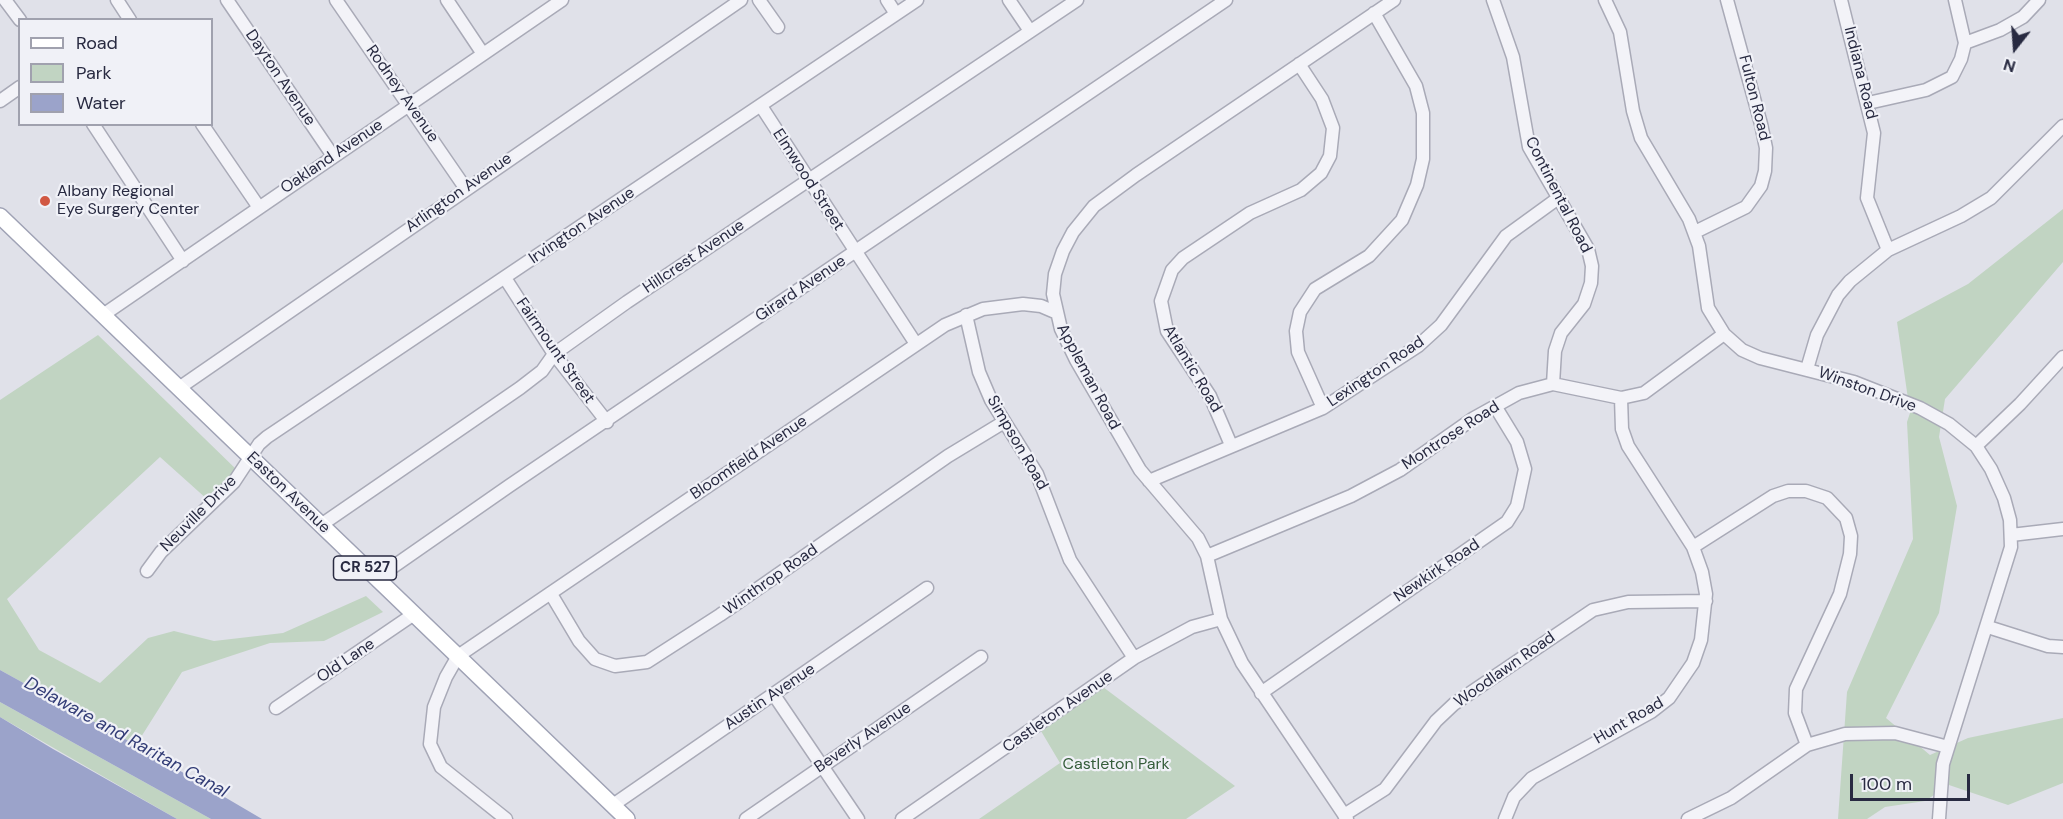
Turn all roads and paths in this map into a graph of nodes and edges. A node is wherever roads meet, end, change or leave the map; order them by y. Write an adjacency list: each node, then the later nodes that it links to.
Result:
1 (5, 0): 23 (street)
2 (117, 0): 24 (street)
3 (227, 0): 38 (street, Dayton Avenue)
4 (336, 0): 33 (street, Rodney Avenue)
5 (447, 0): 28 (street)
6 (562, 0): 28 (street, Oakland Avenue)
7 (741, 0): 40 (street, Arlington Avenue)
8 (759, 0): 25 (street)
9 (887, 0): 22 (street)
10 (917, 0): 22 (street, Irvington Avenue)
11 (1009, 0): 26 (street)
12 (1077, 0): 26 (street, Hillcrest Avenue)
13 (1226, 0): 46 (street, Girard Avenue)
14 (1394, 0): 21 (street, Appleman Road)
15 (1493, 0): 41 (street, Continental Road)
16 (1605, 0): 44 (street, Winston Drive)
17 (1727, 0): 44 (street, Fulton Road)
18 (1841, 0): 32 (street, Indiana Road)
19 (1955, 0): 27 (street)
20 (2039, 0): 27 (street)
21 (1374, 13): 29 (street, Appleman Road); 61 (street)
22 (896, 14): 34 (street, Irvington Avenue)
23 (18, 18)
24 (129, 18)
25 (778, 27)
26 (1030, 30): 39 (street, Hillcrest Avenue)
27 (1965, 43): 32 (street)
28 (483, 54): 33 (street, Oakland Avenue)
29 (1299, 64): 49 (street, Appleman Road); 64 (street, Atlantic Road)
30 (18, 88): 31 (street)
31 (0, 100)
32 (1868, 102): 45 (street, Indiana Road)
33 (409, 104): 38 (street, Oakland Avenue); 40 (street, Rodney Avenue)
34 (761, 106): 39 (street, Elmwood Street); 48 (street, Irvington Avenue)
35 (94, 126): 47 (street)
36 (203, 126): 42 (street)
37 (2063, 126): 45 (street)
38 (333, 156): 42 (street, Oakland Avenue)
39 (807, 180): 46 (street, Elmwood Street); 54 (street, Hillcrest Avenue)
40 (466, 189): 58 (street, Arlington Avenue)
41 (1557, 199): 57 (street, Continental Road); 61 (street, Lexington Road)
42 (258, 206): 47 (street, Oakland Avenue)
43 (0, 216): 50 (main road, Easton Avenue / CR 527)
44 (1695, 232): 52 (street, Winston Drive)
45 (1888, 250): 56 (street)
46 (855, 252): 53 (street, Elmwood Street); 62 (street, Girard Avenue)
47 (183, 261): 50 (street, Oakland Avenue)
48 (505, 278): 54 (street, Fairmount Street); 66 (street, Irvington Avenue)
49 (1055, 312): 51 (street, Bloomfield Avenue); 67 (street, Appleman Road)
50 (103, 315): 58 (main road, Easton Avenue / CR 527)
51 (966, 315): 53 (street, Bloomfield Avenue); 63 (street, Simpson Road)
52 (1724, 334): 56 (street, Winston Drive); 59 (street, Montrose Road)
53 (916, 344): 76 (street, Bloomfield Avenue)
54 (554, 354): 62 (street, Fairmount Street); 68 (street, Hillcrest Avenue)
55 (2063, 357): 65 (street)
56 (1807, 369): 65 (street, Winston Drive)
57 (1552, 384): 59 (street, Montrose Road); 60 (street, Montrose Road)
58 (179, 388): 66 (main road, Easton Avenue / CR 527)
59 (1621, 398): 71 (street, Hunt Road)
60 (1495, 406): 72 (street, Montrose Road); 85 (street, Newkirk Road)
61 (1323, 408): 64 (street, Lexington Road)
62 (607, 422): 74 (street, Girard Avenue)
63 (1004, 422): 76 (street, Winthrop Road); 84 (street, Simpson Road)
64 (1231, 445): 67 (street, Lexington Road)
65 (1976, 446): 70 (street, Winston Drive)
66 (251, 457): 68 (main road, Easton Avenue / CR 527); 73 (street, Neuville Drive)
67 (1149, 481): 72 (street, Appleman Road)
68 (321, 525): 74 (main road, Easton Avenue / CR 527)
69 (2063, 530): 70 (street)
70 (2011, 534): 80 (street, Winston Drive)
71 (1693, 548): 77 (street, Hunt Road); 88 (street)
72 (1207, 556): 79 (street, Appleman Road)
73 (147, 571)
74 (378, 581): 78 (main road, Easton Avenue / CR 527)
75 (927, 588): 86 (street, Austin Avenue)
76 (551, 594): 82 (street, Bloomfield Avenue)
77 (1706, 600): 92 (street, Woodlawn Road); 98 (street, Hunt Road)
78 (414, 614): 82 (main road, Easton Avenue / CR 527); 87 (street, Old Lane)
79 (1221, 620): 84 (street, Castleton Avenue); 85 (street, Appleman Road)
80 (1988, 627): 81 (street); 89 (street, Winston Drive)
81 (2063, 647)
82 (458, 656): 91 (main road, Easton Avenue / CR 527); 93 (street)
83 (981, 657): 90 (street, Beverly Avenue)
84 (1134, 658): 97 (street, Castleton Avenue)
85 (1261, 693): 92 (street, Appleman Road)
86 (774, 695): 90 (street); 91 (street, Austin Avenue)
87 (276, 708)
88 (1807, 745): 89 (street); 99 (street)
89 (1948, 747): 100 (street, Winston Drive)
90 (822, 766): 95 (street, Beverly Avenue); 96 (street)
91 (613, 806): 94 (main road, Easton Avenue / CR 527)
92 (1346, 817)
93 (506, 819)
94 (627, 819)
95 (746, 819)
96 (858, 819)
97 (902, 819)
98 (1505, 819)
99 (1688, 819)
100 (1939, 819)

